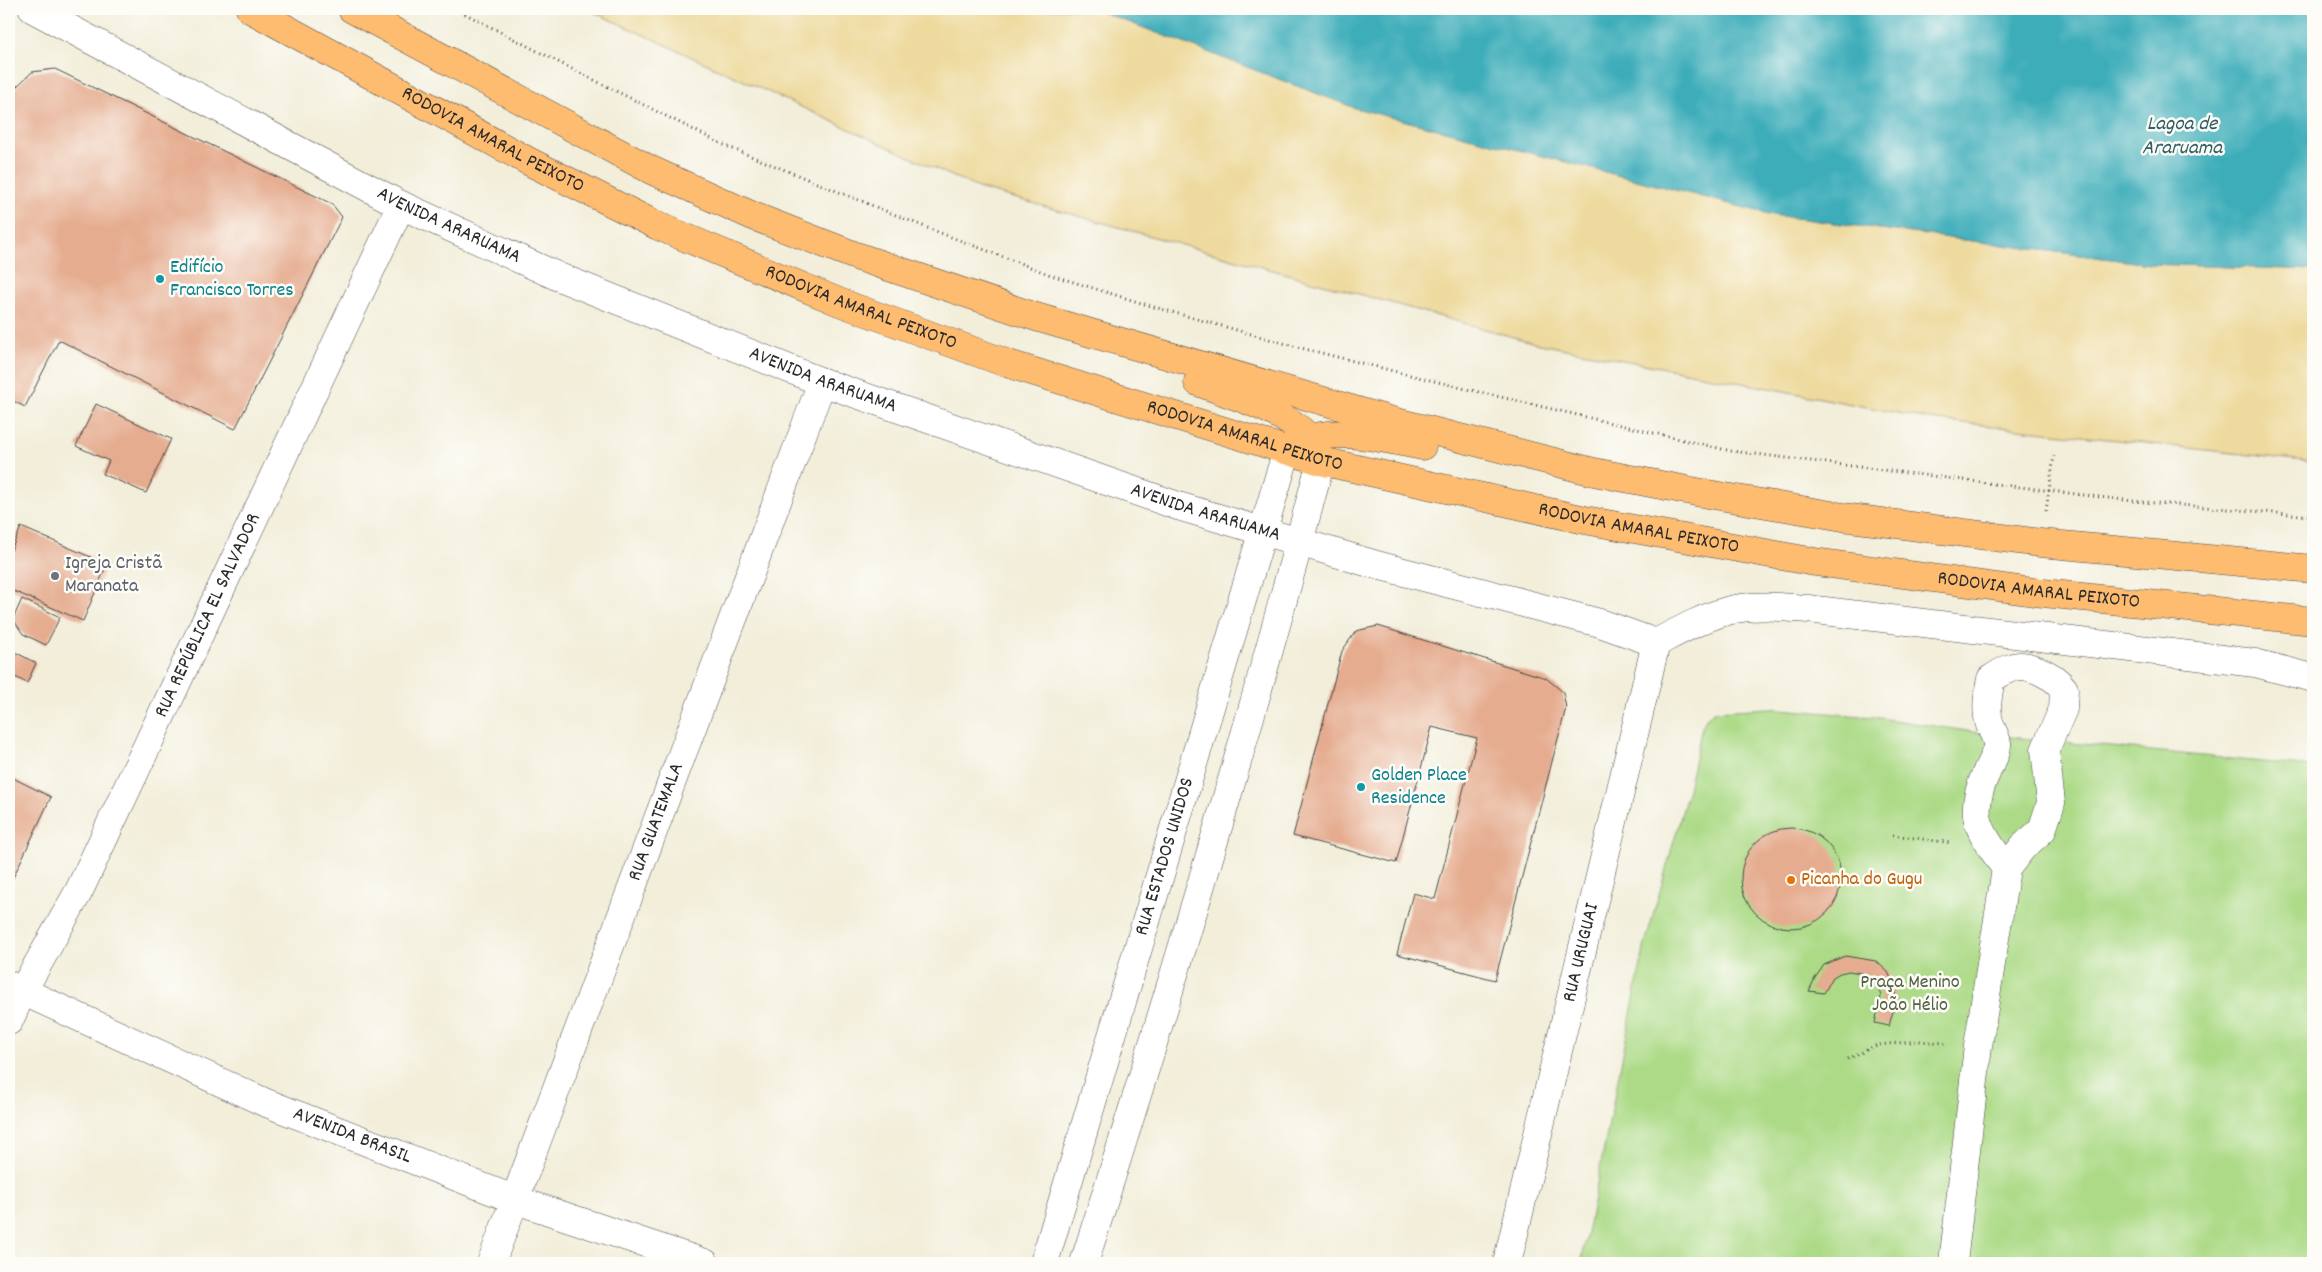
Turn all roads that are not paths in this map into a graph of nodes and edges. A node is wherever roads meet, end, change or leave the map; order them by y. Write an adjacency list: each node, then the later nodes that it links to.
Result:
1 (33, 9): 4 (street, AVENIDA ARARUAMA)
2 (250, 9): 7 (highway, RODOVIA AMARAL PEIXOTO)
3 (352, 9): 5 (highway)
4 (401, 205): 6 (street, AVENIDA ARARUAMA); 20 (street, RUA REPÚBLICA EL SALVADOR)
5 (1036, 317): 7 (highway); 8 (highway)
6 (822, 382): 9 (street, AVENIDA ARARUAMA); 24 (street, RUA GUATEMALA)
7 (1306, 450): 8 (highway); 9 (street, RUA ESTADOS UNIDOS); 10 (street, RUA ESTADOS UNIDOS); 12 (highway, RODOVIA AMARAL PEIXOTO)
8 (1594, 472): 11 (highway)
9 (1262, 531): 10 (street, AVENIDA ARARUAMA); 15 (street, RUA ESTADOS UNIDOS)
10 (1300, 542): 13 (street, AVENIDA ARARUAMA); 16 (street, RUA ESTADOS UNIDOS)
11 (2313, 569)
12 (2313, 621)
13 (1656, 643): 14 (street); 29 (street, RUA URUGUAI)
14 (2313, 678)
15 (1184, 791): 16 (street); 18 (street, RUA ESTADOS UNIDOS)
16 (1223, 805): 19 (street, RUA ESTADOS UNIDOS)
17 (2006, 869): 17 (street); 30 (street)
18 (1135, 957): 19 (street); 22 (street, RUA ESTADOS UNIDOS)
19 (1175, 969): 23 (street, RUA ESTADOS UNIDOS)
20 (16, 988): 21 (street, RUA REPÚBLICA EL SALVADOR); 24 (street, AVENIDA BRASIL)
21 (9, 1021)
22 (1084, 1130): 23 (street); 27 (street, RUA ESTADOS UNIDOS)
23 (1123, 1142): 28 (street, RUA ESTADOS UNIDOS)
24 (516, 1200): 25 (street, RUA GUATEMALA); 26 (street, AVENIDA BRASIL)
25 (491, 1263)
26 (704, 1263)
27 (1044, 1263)
28 (1084, 1263)
29 (1507, 1263)
30 (1953, 1263)

